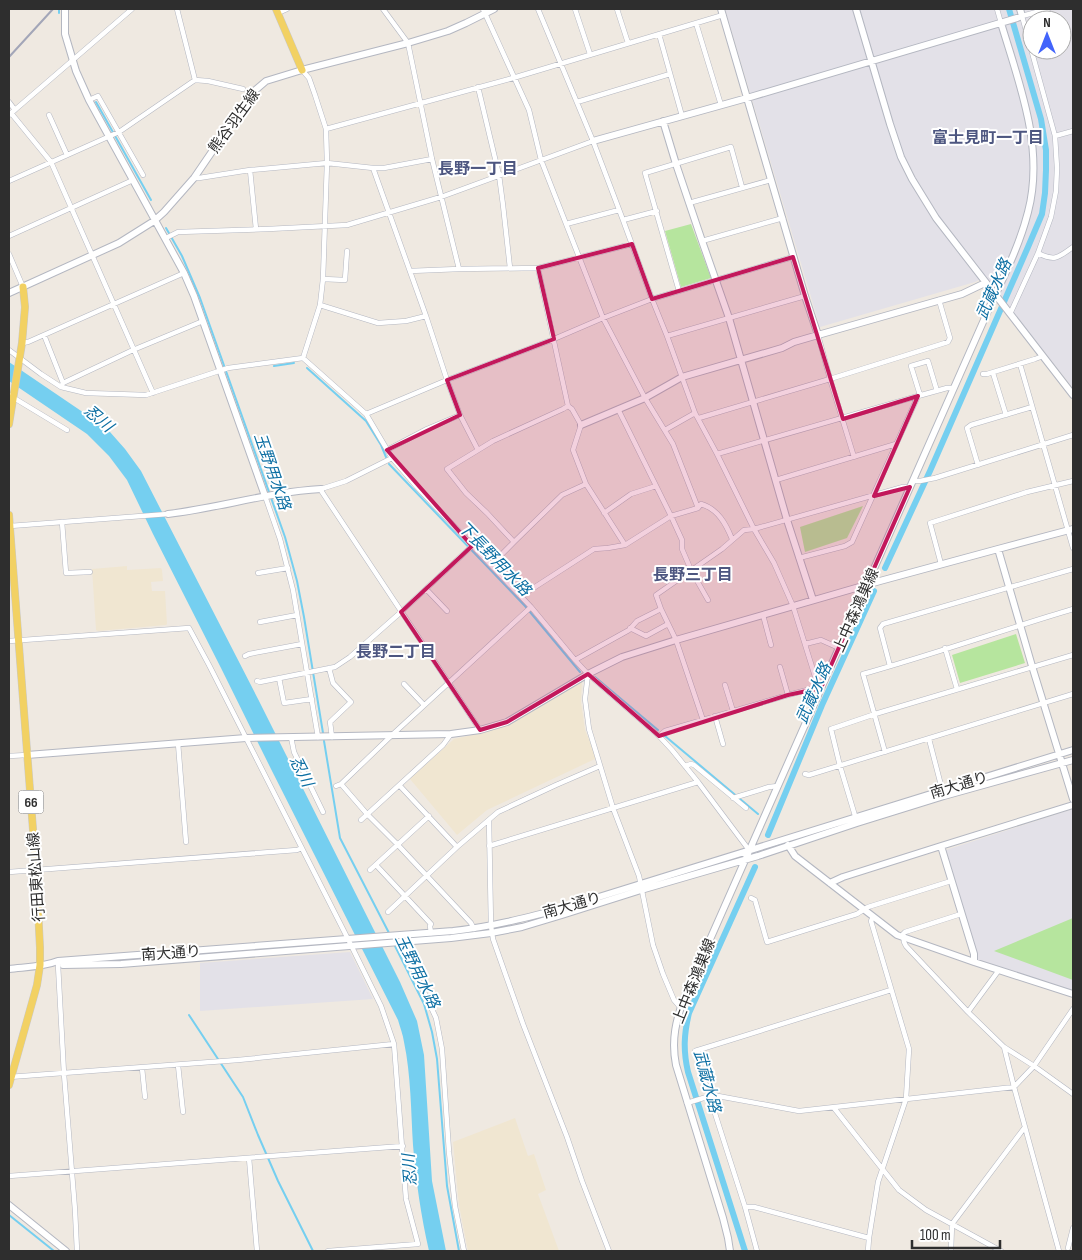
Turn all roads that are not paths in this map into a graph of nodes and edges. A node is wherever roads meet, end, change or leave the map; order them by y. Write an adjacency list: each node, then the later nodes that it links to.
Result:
1 (65, 9): 24 (street)
2 (132, 9): 24 (street)
3 (177, 9): 30 (street)
4 (286, 9): 14 (street)
5 (384, 9): 21 (street)
6 (494, 9): 15 (street, 熊谷羽生線)
7 (538, 9): 26 (street)
8 (575, 9): 23 (street)
9 (617, 9): 22 (street)
10 (856, 9): 25 (street)
11 (997, 9): 18 (street)
12 (1020, 9): 17 (street)
13 (1048, 9): 17 (street)
14 (277, 11): 27 (main road)
15 (484, 11): 21 (street, 熊谷羽生線); 29 (street)
16 (722, 12): 19 (street); 33 (street)
17 (1020, 17): 18 (street); 46 (street)
18 (1003, 22): 25 (street); 98 (street, 上中森鴻巣線)
19 (696, 23): 20 (street); 38 (street)
20 (659, 34): 22 (street); 28 (street)
21 (408, 43): 27 (street, 熊谷羽生線); 37 (street)
22 (628, 44): 23 (street)
23 (590, 54): 26 (street)
24 (73, 60): 34 (street); 39 (street)
25 (871, 60): 33 (street); 93 (street)
26 (561, 63): 29 (street); 36 (street)
27 (302, 70): 43 (street); 58 (street, 熊谷羽生線)
28 (670, 74): 36 (street); 41 (street)
29 (513, 78): 31 (street); 50 (street)
30 (195, 80): 32 (street); 45 (street)
31 (478, 86): 37 (street); 57 (street)
32 (243, 89)
33 (747, 98): 38 (street); 60 (street)
34 (89, 100): 45 (street); 45 (street)
35 (9, 102): 39 (street)
36 (577, 102): 47 (street)
37 (420, 103): 43 (street); 49 (street)
38 (721, 105): 41 (street)
39 (12, 113): 51 (street)
40 (49, 114): 48 (street)
41 (682, 116): 42 (street)
42 (663, 121): 47 (street); 53 (street)
43 (326, 129): 52 (street)
44 (1073, 131): 46 (street)
45 (114, 134): 48 (street); 56 (street); 59 (street)
46 (1055, 136): 81 (street)
47 (593, 141): 50 (street); 66 (street)
48 (67, 155): 51 (street)
49 (432, 159): 54 (street); 63 (street)
50 (540, 160): 57 (street); 72 (street)
51 (51, 162): 61 (street); 65 (street)
52 (327, 163): 54 (street); 55 (street); 73 (street)
53 (676, 164): 62 (street); 64 (street); 67 (street)
54 (373, 168): 68 (street)
55 (250, 170): 58 (street); 74 (street)
56 (143, 175)
57 (499, 175): 63 (street); 86 (street)
58 (194, 178): 71 (street, 熊谷羽生線)
59 (133, 180): 65 (street); 71 (street)
60 (771, 180): 62 (street); 69 (street)
61 (9, 181)
62 (742, 188): 64 (street)
63 (441, 197): 68 (street); 88 (street)
64 (689, 202): 77 (street)
65 (71, 208): 75 (street); 83 (street)
66 (619, 210): 70 (street); 72 (street)
67 (657, 210): 70 (street); 95 (street)
68 (389, 213): 73 (street); 89 (street)
69 (782, 218): 77 (street); 84 (street)
70 (623, 220): 78 (street)
71 (154, 221): 76 (street); 83 (street, 熊谷羽生線)
72 (566, 224): 85 (street)
73 (324, 227): 74 (street); 91 (street)
74 (256, 229): 76 (street)
75 (9, 236)
76 (166, 237): 90 (street)
77 (702, 241): 92 (street)
78 (632, 244): 85 (street); 99 (street)
79 (1073, 247): 81 (street)
80 (347, 251): 91 (street)
81 (1038, 253): 103 (street)
82 (9, 254): 94 (street)
83 (92, 256): 94 (street, 熊谷羽生線); 101 (street)
84 (794, 257): 92 (street); 97 (street)
85 (580, 258): 87 (street); 105 (street)
86 (510, 268): 87 (street); 88 (street)
87 (538, 268): 111 (street)
88 (459, 269): 89 (street)
89 (410, 271): 104 (street)
90 (184, 273): 101 (street); 107 (street)
91 (323, 279): 102 (street)
92 (716, 280): 95 (street); 106 (street)
93 (985, 283): 98 (street); 100 (street)
94 (23, 287): 96 (street, 熊谷羽生線); 112 (main road)
95 (680, 291): 99 (street)
96 (9, 293)
97 (805, 296): 106 (street); 109 (street)
98 (997, 298): 103 (street); 127 (street, 上中森鴻巣線)
99 (652, 299): 105 (street); 110 (street)
100 (939, 300): 109 (street); 124 (street)
101 (114, 305): 108 (street); 114 (street)
102 (320, 305): 104 (street); 116 (street)
103 (1008, 312): 115 (street)
104 (426, 316): 125 (street)
105 (603, 318): 111 (street); 133 (street)
106 (729, 318): 110 (street); 118 (street)
107 (203, 321): 114 (street); 120 (street)
108 (44, 335): 112 (street); 126 (street)
109 (818, 335): 118 (street); 124 (street)
110 (667, 336): 123 (street)
111 (554, 339): 125 (street); 135 (street)
112 (22, 343): 117 (main road)
113 (9, 350): 117 (street)
114 (133, 350): 126 (street); 129 (street)
115 (1043, 356): 119 (street); 131 (street)
116 (303, 358): 120 (street); 139 (street)
117 (19, 360): 126 (street); 130 (main road)
118 (741, 360): 123 (street); 134 (street)
119 (1020, 364): 121 (street); 136 (street)
120 (224, 369): 129 (street); 165 (street)
121 (992, 373): 122 (street); 141 (street)
122 (983, 374)
123 (682, 377): 133 (street); 138 (street)
124 (830, 379): 134 (street); 143 (street)
125 (447, 380): 139 (street); 140 (street)
126 (62, 385): 129 (street)
127 (954, 388): 128 (street); 160 (street, 上中森鴻巣線)
128 (937, 391): 132 (street); 132 (street)
129 (152, 393)
130 (12, 395): 144 (main road); 146 (street)
131 (1073, 395)
132 (919, 396): 143 (street); 150 (street)
133 (645, 398): 137 (street); 147 (street)
134 (753, 402): 142 (street); 149 (street)
135 (568, 406): 145 (street); 153 (street)
136 (1032, 407): 141 (street); 151 (street)
137 (618, 409): 145 (street); 162 (street)
138 (695, 413): 142 (street); 147 (street)
139 (366, 414): 152 (street)
140 (460, 415): 152 (street); 153 (street)
141 (1006, 415): 157 (street)
142 (699, 418): 154 (street)
143 (842, 419): 149 (street); 155 (street)
144 (9, 424)
145 (581, 425): 161 (street)
146 (68, 430)
147 (664, 430): 167 (street)
148 (1073, 435): 151 (street)
149 (765, 441): 154 (street); 158 (street)
150 (896, 444): 155 (street); 166 (street)
151 (1043, 445): 157 (street); 163 (street)
152 (387, 450): 156 (street)
153 (478, 450): 178 (street)
154 (718, 454): 175 (street)
155 (854, 457): 158 (street)
156 (392, 458): 164 (street); 180 (street)
157 (978, 465): 160 (street)
158 (776, 480): 172 (street)
159 (1073, 481): 163 (street)
160 (914, 483): 166 (street); 191 (street, 上中森鴻巣線)
161 (586, 484): 168 (street); 178 (street)
162 (656, 486): 168 (street); 171 (street)
163 (1055, 486): 176 (street); 184 (street)
164 (321, 489): 165 (street); 202 (street)
165 (268, 495): 169 (street); 186 (street)
166 (874, 496): 172 (street); 183 (street)
167 (698, 508): 171 (street); 177 (street)
168 (604, 513): 179 (street)
169 (168, 514): 173 (street)
170 (9, 515): 174 (main road, 行田東松山線 / 66)
171 (671, 516): 179 (street); 188 (street)
172 (787, 520): 175 (street); 183 (street)
173 (62, 522): 174 (street); 189 (street)
174 (9, 526): 209 (main road, 行田東松山線 / 66)
175 (754, 529): 177 (street); 197 (street)
176 (1071, 530): 181 (street); 182 (street)
177 (732, 539): 188 (street)
178 (514, 542): 185 (street)
179 (625, 545): 194 (street)
180 (470, 548): 185 (street); 193 (street)
181 (998, 548): 184 (street); 192 (street)
182 (1073, 548)
183 (799, 558): 196 (street)
184 (941, 564): 191 (street)
185 (491, 565): 194 (street)
186 (288, 568): 190 (street); 204 (street)
187 (1073, 569): 192 (street)
188 (691, 570): 195 (street); 199 (street)
189 (90, 572)
190 (258, 573)
191 (867, 584): 196 (street); 215 (street, 上中森鴻巣線)
192 (1010, 588): 207 (street); 220 (street)
193 (426, 589): 201 (street); 202 (street)
194 (521, 596): 198 (street)
195 (708, 600)
196 (812, 600): 197 (street)
197 (792, 606): 203 (street); 213 (street)
198 (529, 608): 219 (street); 228 (street)
199 (660, 609): 206 (street); 208 (street)
200 (1073, 609): 207 (street)
201 (447, 611)
202 (401, 612): 223 (street); 228 (street)
203 (763, 615): 210 (street); 214 (street)
204 (298, 616): 205 (street); 212 (street)
205 (260, 622)
206 (668, 624): 208 (street); 210 (street)
207 (1020, 624): 216 (street); 221 (street)
208 (630, 628): 219 (street)
209 (18, 640): 211 (street); 249 (street); 256 (main road, 行田東松山線 / 66)
210 (676, 640): 225 (street); 241 (street)
211 (9, 641)
212 (302, 644): 218 (street); 224 (street)
213 (805, 644): 215 (street); 231 (street)
214 (771, 645)
215 (839, 648): 231 (street, 上中森鴻巣線)
216 (945, 648): 220 (street); 232 (street)
217 (1073, 655): 221 (street)
218 (245, 656)
219 (575, 660): 225 (street)
220 (890, 666): 239 (street)
221 (1032, 666): 232 (street); 236 (street)
222 (780, 667): 234 (street)
223 (329, 668): 224 (street); 248 (street)
224 (311, 672): 226 (street); 235 (street)
225 (588, 674): 242 (street); 245 (street); 260 (street)
226 (279, 678): 227 (street); 235 (street)
227 (257, 681)
228 (449, 682): 237 (street); 242 (street)
229 (404, 684): 237 (street)
230 (725, 685): 238 (street)
231 (820, 687): 234 (street); 266 (street, 上中森鴻巣線)
232 (957, 689): 239 (street)
233 (1073, 694): 236 (street)
234 (788, 695): 238 (street)
235 (312, 698): 247 (street)
236 (1044, 703): 250 (street); 255 (street)
237 (424, 705): 244 (street)
238 (733, 711): 240 (street)
239 (874, 714): 254 (street); 262 (street)
240 (715, 716): 241 (street); 252 (street)
241 (703, 720): 245 (street)
242 (480, 730): 243 (street)
243 (451, 734): 244 (street); 265 (street)
244 (392, 735): 248 (street); 274 (street)
245 (658, 736): 261 (street)
246 (291, 737): 247 (street); 249 (street); 273 (street)
247 (318, 737): 248 (street)
248 (332, 737)
249 (248, 738): 251 (street); 286 (street)
250 (929, 739): 254 (street); 267 (street)
251 (178, 743): 256 (street); 280 (street)
252 (723, 744)
253 (1073, 750): 255 (street, 南大通り)
254 (885, 752): 262 (street)
255 (1059, 754): 259 (street); 267 (street, 南大通り)
256 (27, 755): 257 (street); 290 (main road, 行田東松山線 / 66)
257 (9, 756)
258 (1073, 760): 259 (street, 南大通り)
259 (1062, 764): 267 (street, 南大通り); 269 (street)
260 (600, 766): 271 (street); 277 (street)
261 (685, 766): 264 (street); 268 (street)
262 (840, 766): 263 (street); 278 (street)
263 (805, 774)
264 (698, 782): 271 (street); 287 (street)
265 (400, 786): 274 (street); 275 (street)
266 (778, 786): 268 (street); 287 (street, 上中森鴻巣線)
267 (943, 793): 278 (street, 南大通り)
268 (736, 797): 272 (street)
269 (1073, 799)
270 (1073, 805): 284 (street)
271 (613, 808): 282 (street); 296 (street)
272 (746, 808)
273 (323, 812)
274 (367, 814): 276 (street); 281 (street)
275 (429, 816): 281 (street); 285 (street)
276 (361, 820)
277 (489, 820): 282 (street); 285 (street)
278 (856, 820): 279 (street, 南大通り); 283 (street, 南大通り)
279 (784, 839): 283 (street); 287 (street, 南大通り)
280 (186, 842)
281 (397, 844): 289 (street); 293 (street)
282 (489, 846): 304 (street)
283 (788, 846): 288 (street, 南大通り); 295 (street)
284 (942, 846): 294 (street); 295 (street)
285 (457, 847): 293 (street)
286 (302, 848): 290 (street); 308 (street)
287 (749, 850): 288 (street, 上中森鴻巣線); 296 (street, 南大通り)
288 (745, 860): 296 (street, 南大通り); 316 (street, 上中森鴻巣線)
289 (376, 865): 291 (street); 297 (street)
290 (36, 870): 292 (street); 311 (main road, 行田東松山線 / 66)
291 (370, 870)
292 (9, 872)
293 (427, 876): 297 (street); 303 (street)
294 (951, 881): 299 (street); 301 (street)
295 (830, 883): 299 (street)
296 (641, 887): 304 (street, 南大通り); 316 (street)
297 (405, 896): 300 (street); 305 (street)
298 (751, 898): 299 (street)
299 (865, 909): 302 (street)
300 (388, 912)
301 (962, 914): 306 (street); 309 (street)
302 (874, 917): 306 (street); 314 (street)
303 (474, 929): 304 (street, 南大通り); 305 (street, 南大通り)
304 (491, 929): 307 (street, 南大通り); 355 (street)
305 (430, 933): 307 (street, 南大通り)
306 (904, 938): 309 (street); 318 (street)
307 (400, 940): 308 (street, 南大通り); 354 (street)
308 (352, 942): 310 (street, 南大通り); 319 (street)
309 (974, 962): 313 (street)
310 (55, 964): 311 (street, 南大通り); 325 (street)
311 (40, 965): 312 (street, 南大通り); 323 (main road, 行田東松山線 / 66)
312 (9, 969)
313 (999, 970): 315 (street); 318 (street)
314 (891, 990): 329 (street); 331 (street)
315 (1073, 994)
316 (680, 1008): 332 (street, 上中森鴻巣線)
317 (1073, 1009): 322 (street)
318 (968, 1012): 320 (street)
319 (394, 1044): 321 (street); 336 (street)
320 (1004, 1047): 322 (street); 327 (street)
321 (178, 1065): 324 (street); 334 (street)
322 (1034, 1066): 327 (street); 328 (street)
323 (11, 1067): 326 (main road, 行田東松山線 / 66)
324 (142, 1068): 325 (street); 330 (street)
325 (64, 1074): 326 (street); 339 (street)
326 (9, 1080)
327 (1014, 1087): 331 (street); 335 (street)
328 (1073, 1094)
329 (710, 1096): 332 (street); 333 (street); 342 (street)
330 (145, 1097)
331 (906, 1099): 333 (street); 338 (street)
332 (690, 1102): 356 (street, 上中森鴻巣線)
333 (834, 1108): 338 (street)
334 (182, 1112)
335 (1026, 1127): 343 (street); 348 (street)
336 (403, 1146): 337 (street); 346 (street)
337 (249, 1158): 339 (street); 351 (street)
338 (882, 1169): 343 (street); 345 (street)
339 (72, 1172): 340 (street); 350 (street)
340 (9, 1176)
341 (9, 1205): 349 (street)
342 (744, 1207): 345 (street); 357 (street)
343 (952, 1224): 359 (street); 360 (street)
344 (1073, 1228): 347 (street)
345 (869, 1238): 358 (street)
346 (418, 1244): 352 (street); 353 (street)
347 (1071, 1248): 348 (street)
348 (1059, 1249)
349 (66, 1251)
350 (77, 1251)
351 (257, 1251)
352 (328, 1251)
353 (420, 1251)
354 (464, 1251)
355 (609, 1251)
356 (730, 1251)
357 (757, 1251)
358 (868, 1251)
359 (951, 1251)
360 (1001, 1251)

